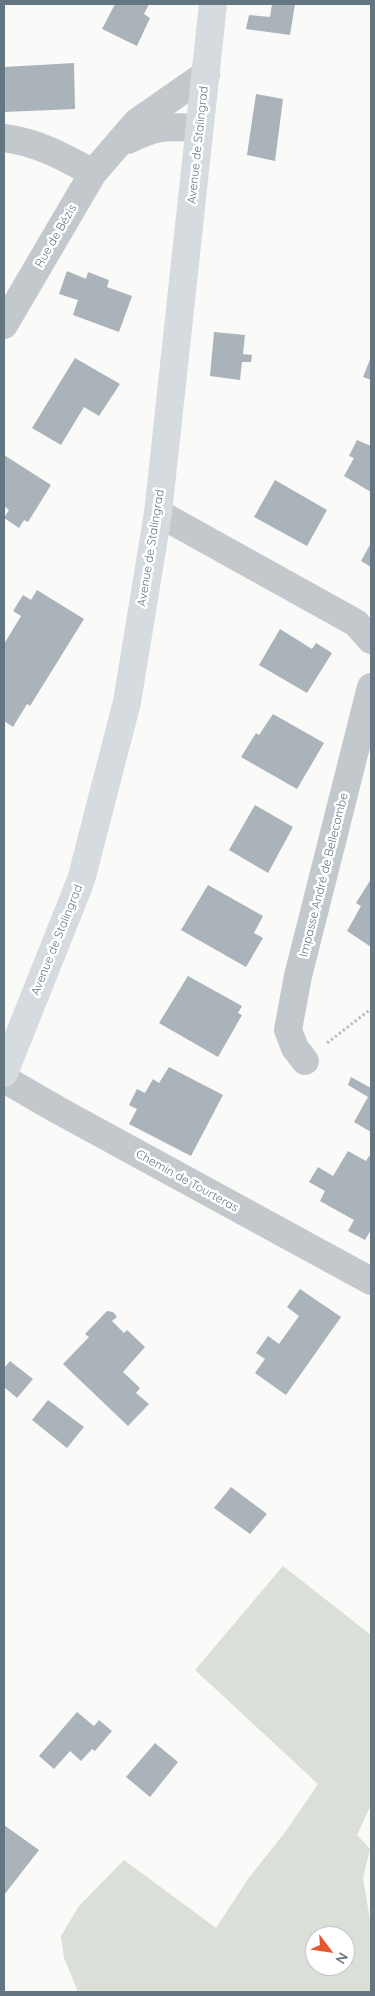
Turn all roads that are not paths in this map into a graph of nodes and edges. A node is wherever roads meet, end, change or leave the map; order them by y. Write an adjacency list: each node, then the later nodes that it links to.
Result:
1 (213, 4): 2 (main road, Avenue de Stalingrad)
2 (206, 74): 3 (main road, Avenue de Stalingrad); 5 (street, Rue de Bézis)
3 (199, 128): 5 (street); 8 (main road, Avenue de Stalingrad)
4 (4, 138): 6 (street)
5 (112, 150): 6 (street, Rue de Bézis)
6 (93, 173): 7 (street, Rue de Bézis)
7 (4, 325)
8 (158, 513): 9 (street); 12 (main road, Avenue de Stalingrad)
9 (371, 640)
10 (371, 687): 11 (street, Impasse André de Bellecombe)
11 (305, 1061)
12 (4, 1073)
13 (4, 1078): 14 (street, Chemin de Tourteras)
14 (371, 1281)

